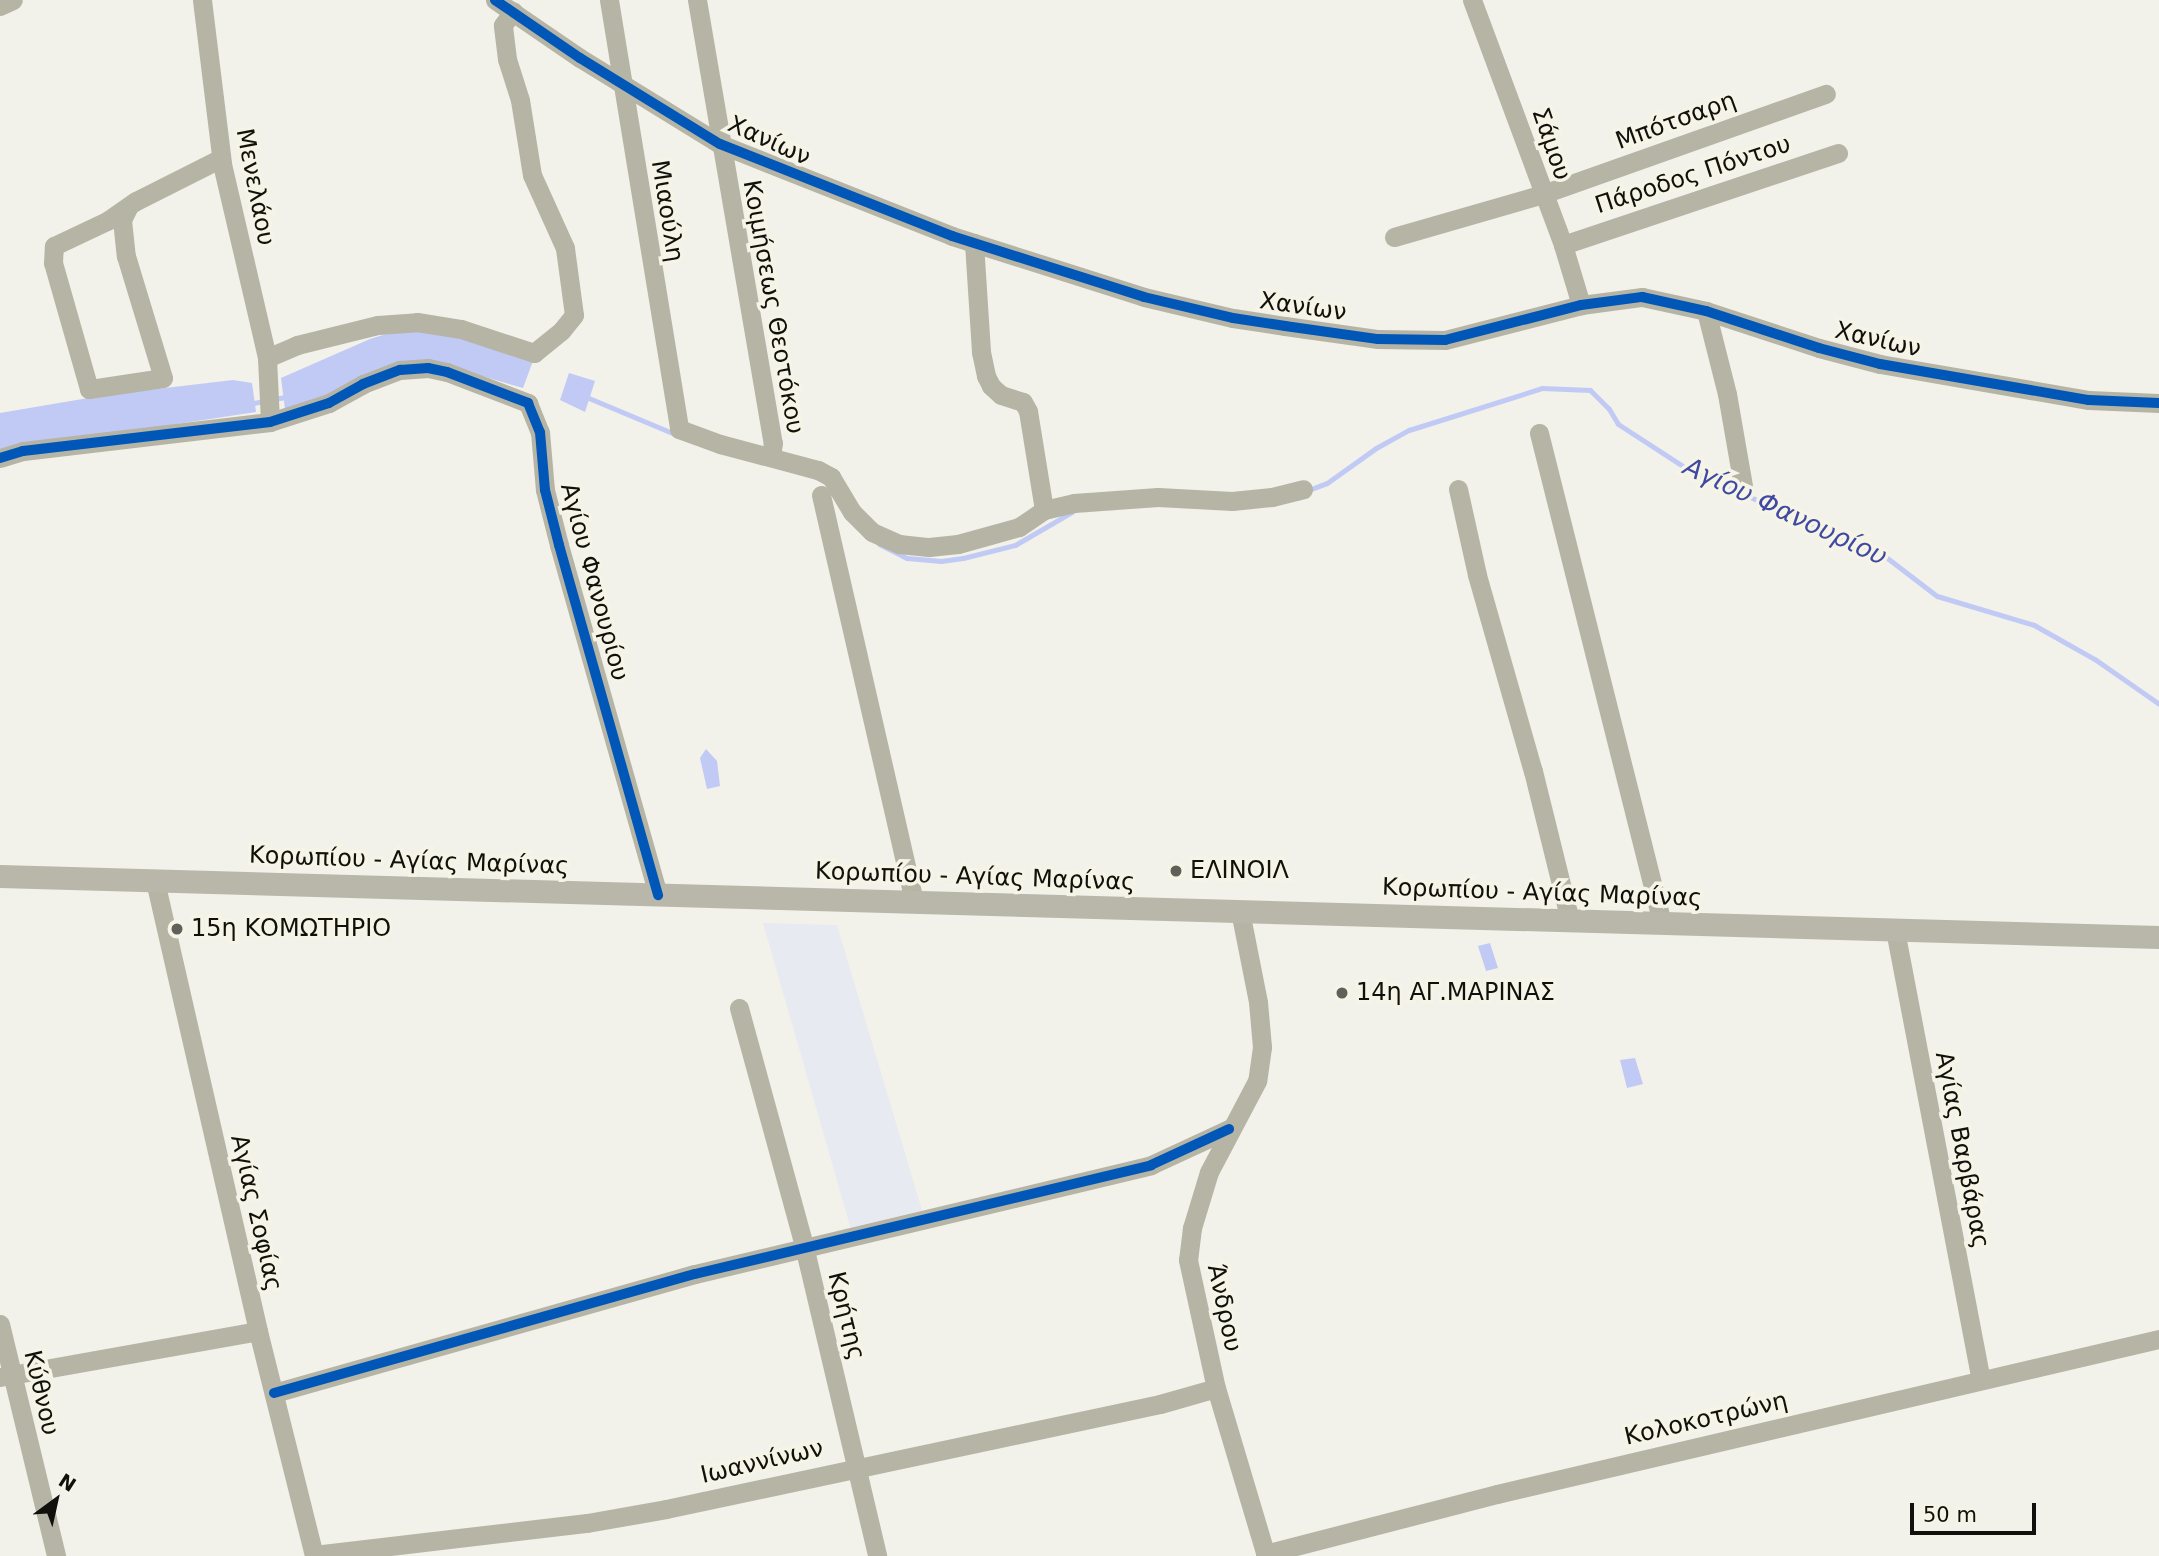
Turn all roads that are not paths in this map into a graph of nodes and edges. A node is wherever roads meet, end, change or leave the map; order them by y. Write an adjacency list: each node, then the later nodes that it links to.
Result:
1 (13, 0): 7 (street)
2 (202, 0): 13 (street, Μενελάου)
3 (495, 0): 8 (street, Χανίων)
4 (609, 0): 9 (street, Μιαούλη)
5 (696, 0): 11 (street, Κοιμήσεως Θεοτόκου)
6 (1472, 0): 14 (street, Σάμου)
7 (0, 6)
8 (513, 11): 9 (street, Χανίων); 21 (street)
9 (623, 83): 11 (street, Χανίων); 25 (street, Μιαούλη)
10 (1825, 94): 14 (street, Μπότσαρη)
11 (720, 144): 17 (street, Χανίων); 25 (street, Κοιμήσεως Θεοτόκου)
12 (1838, 153): 18 (street, Πάροδος Πόντου)
13 (222, 158): 15 (street); 21 (street, Μενελάου)
14 (1543, 194): 16 (street, Μπότσαρη); 18 (street, Σάμου)
15 (129, 206): 15 (street)
16 (1394, 237)
17 (974, 243): 19 (street, Χανίων); 31 (street)
18 (1563, 245): 19 (street, Σάμου)
19 (1581, 305): 20 (street, Χανίων)
20 (1706, 312): 22 (street, Χανίων); 27 (street)
21 (267, 358): 23 (street, Μενελάου)
22 (2159, 404)
23 (269, 416): 26 (street, Αγίου Φανουρίου); 34 (street, Αγίου Φανουρίου)
24 (1539, 433): 38 (street)
25 (771, 456): 31 (street)
26 (0, 458)
27 (1743, 486)
28 (1303, 489): 31 (street)
29 (1458, 489): 37 (street)
30 (821, 495): 35 (street)
31 (1044, 510)
32 (0, 876): 33 (main road, Κορωπίου - Αγίας Μαρίνας)
33 (155, 881): 34 (main road, Κορωπίου - Αγίας Μαρίνας); 45 (street, Αγίας Σοφίας)
34 (658, 895): 35 (main road, Κορωπίου - Αγίας Μαρίνας)
35 (914, 902): 36 (main road, Κορωπίου - Αγίας Μαρίνας)
36 (1240, 911): 37 (main road, Κορωπίου - Αγίας Μαρίνας); 42 (street, Άνδρου)
37 (1570, 920): 38 (main road, Κορωπίου - Αγίας Μαρίνας)
38 (1662, 923): 39 (main road, Κορωπίου - Αγίας Μαρίνας)
39 (1895, 930): 40 (main road, Κορωπίου - Αγίας Μαρίνας); 48 (street, Αγίας Βαρβάρας)
40 (2159, 937)
41 (739, 1008): 43 (street, Κρήτης)
42 (1229, 1129): 43 (street); 49 (street, Άνδρου)
43 (804, 1247): 50 (street); 51 (street, Κρήτης)
44 (0, 1324): 47 (street, Κύθνου)
45 (258, 1331): 47 (street); 50 (street, Αγίας Σοφίας)
46 (2159, 1339): 48 (street, Κολοκοτρώνη)
47 (5, 1376): 54 (street, Κύθνου)
48 (1982, 1380): 53 (street, Κολοκοτρώνη)
49 (1216, 1388): 51 (street, Ιωαννίνων); 53 (street, Άνδρου)
50 (274, 1393): 52 (street, Αγίας Σοφίας)
51 (859, 1465): 52 (street, Ιωαννίνων); 55 (street, Κρήτης)
52 (314, 1555)
53 (1266, 1555)
54 (56, 1556)
55 (877, 1556)

